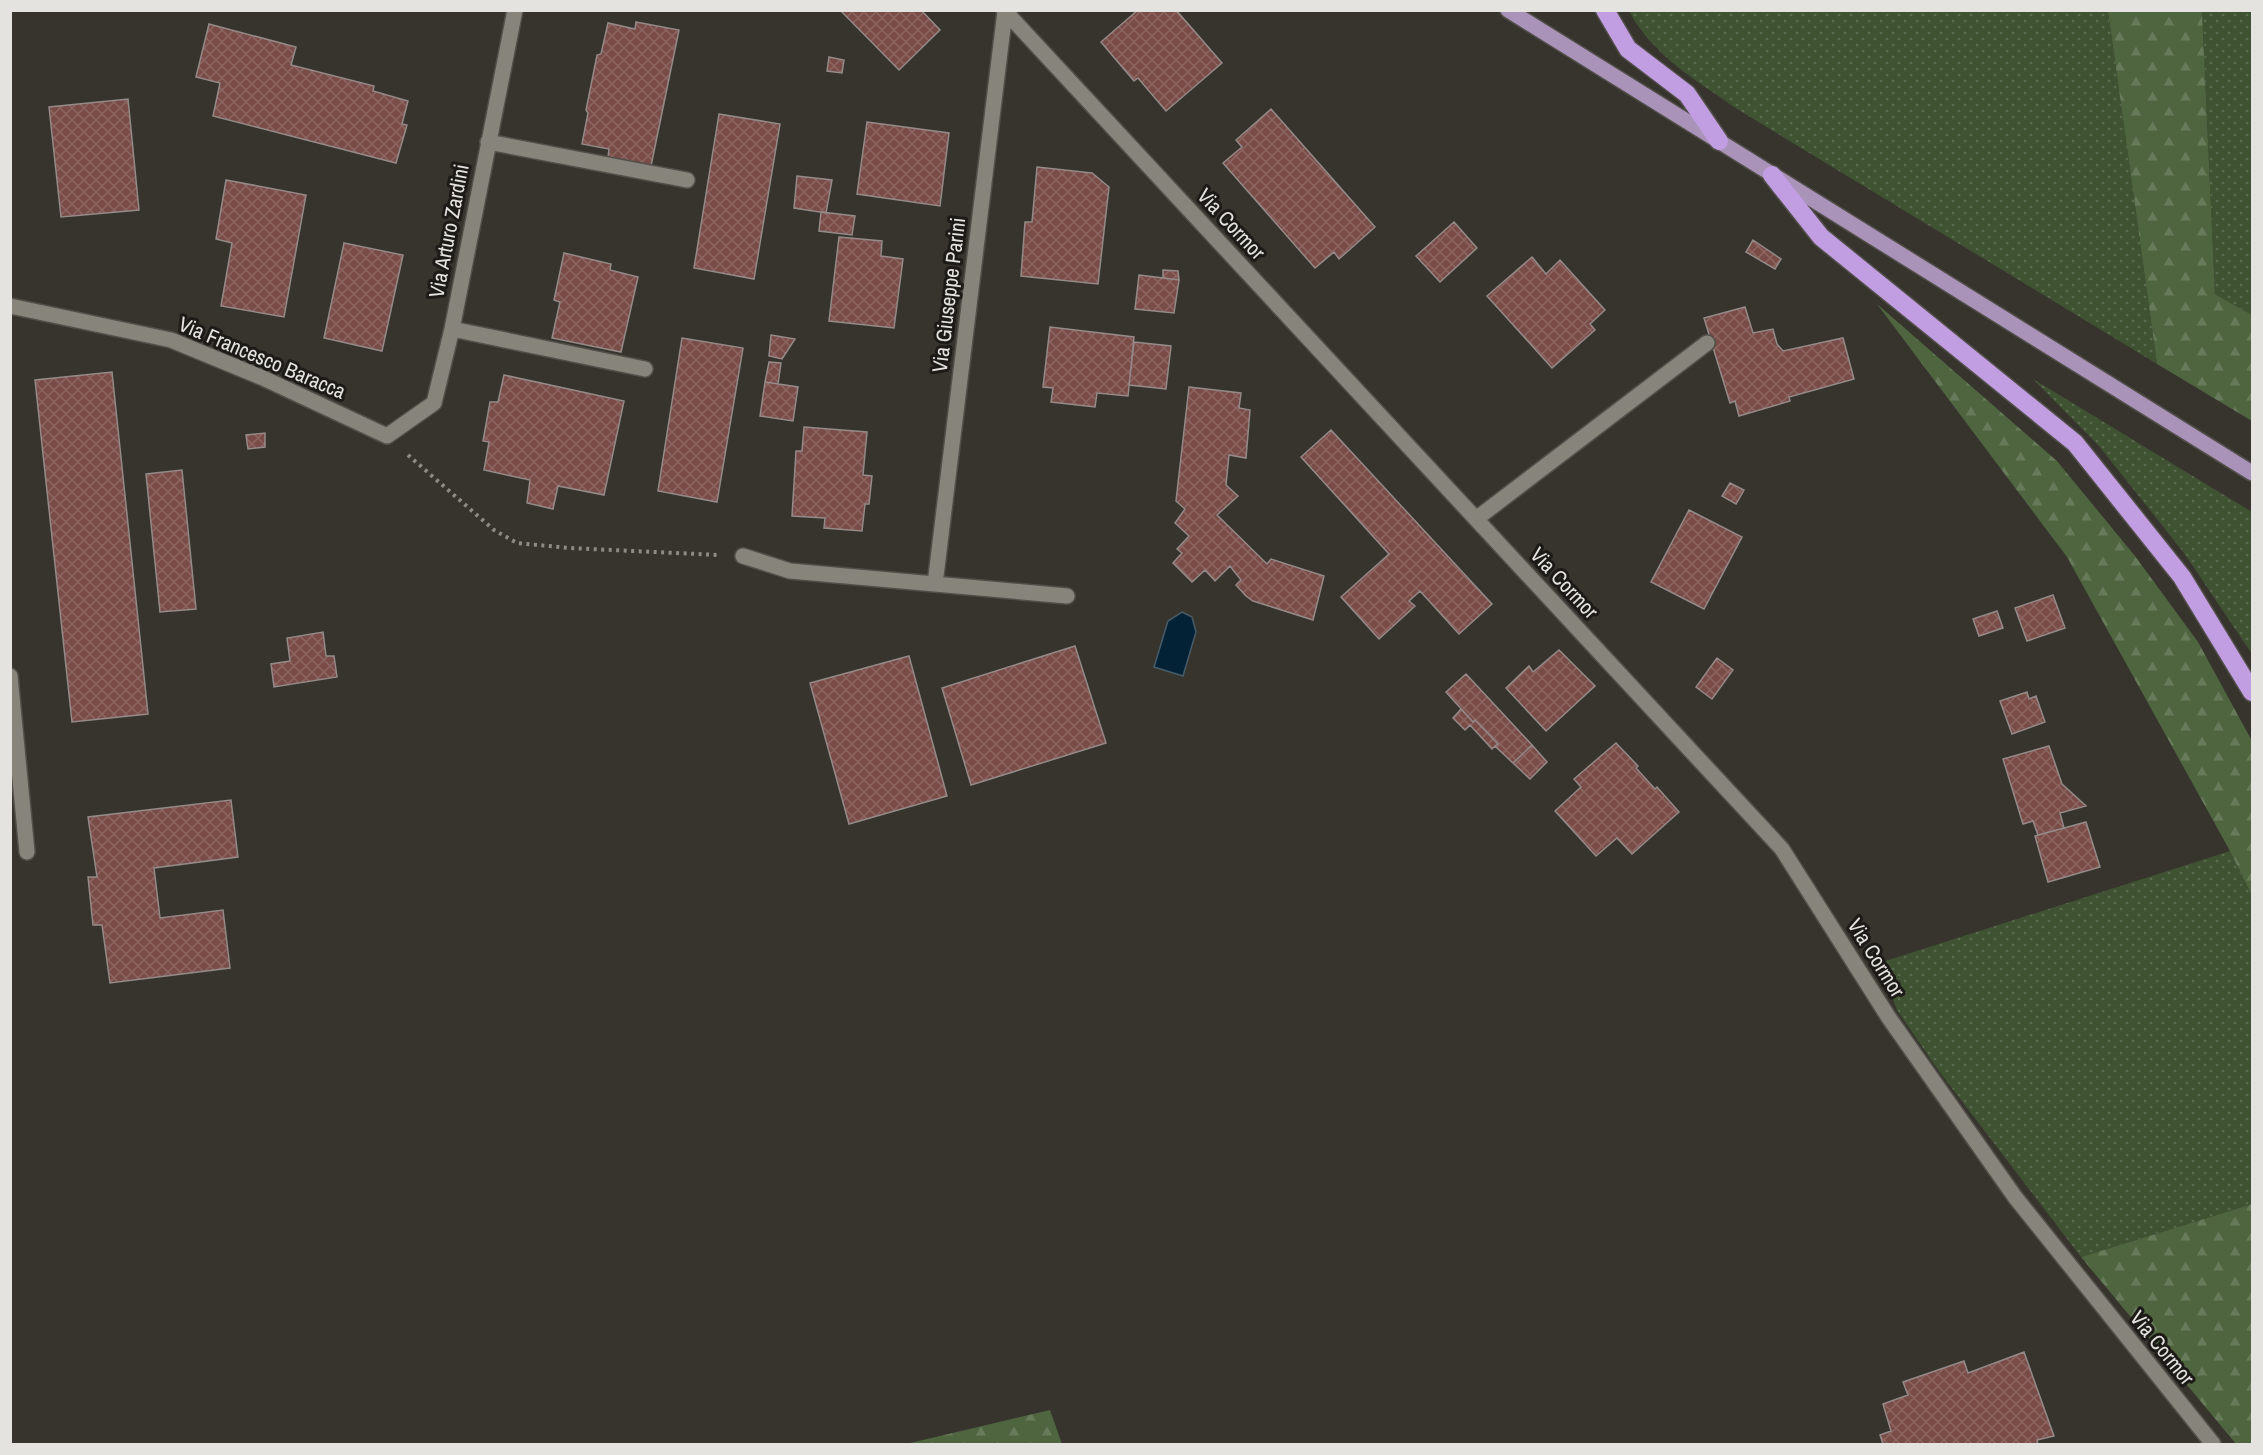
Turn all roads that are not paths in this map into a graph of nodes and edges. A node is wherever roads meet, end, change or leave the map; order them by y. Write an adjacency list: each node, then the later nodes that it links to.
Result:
1 (515, 10): 6 (street, Via Arturo Zardini)
2 (1508, 10): 5 (main road)
3 (1605, 10): 5 (highway)
4 (1005, 11): 15 (street, Via Cormor); 17 (street, Via Giuseppe Parini)
5 (1719, 141): 7 (main road)
6 (488, 142): 8 (street); 10 (street, Via Arturo Zardini)
7 (1772, 175): 14 (main road); 20 (highway)
8 (687, 180)
9 (10, 306): 13 (street, Via Francesco Baracca)
10 (452, 329): 12 (street); 13 (street, Via Arturo Zardini)
11 (1707, 343): 15 (street)
12 (645, 369)
13 (387, 436)
14 (2253, 473)
15 (1476, 519): 22 (street, Via Cormor)
16 (743, 556): 17 (street)
17 (935, 584): 18 (street)
18 (1067, 596)
19 (10, 676): 21 (street)
20 (2253, 692)
21 (27, 852)
22 (2213, 1444)

